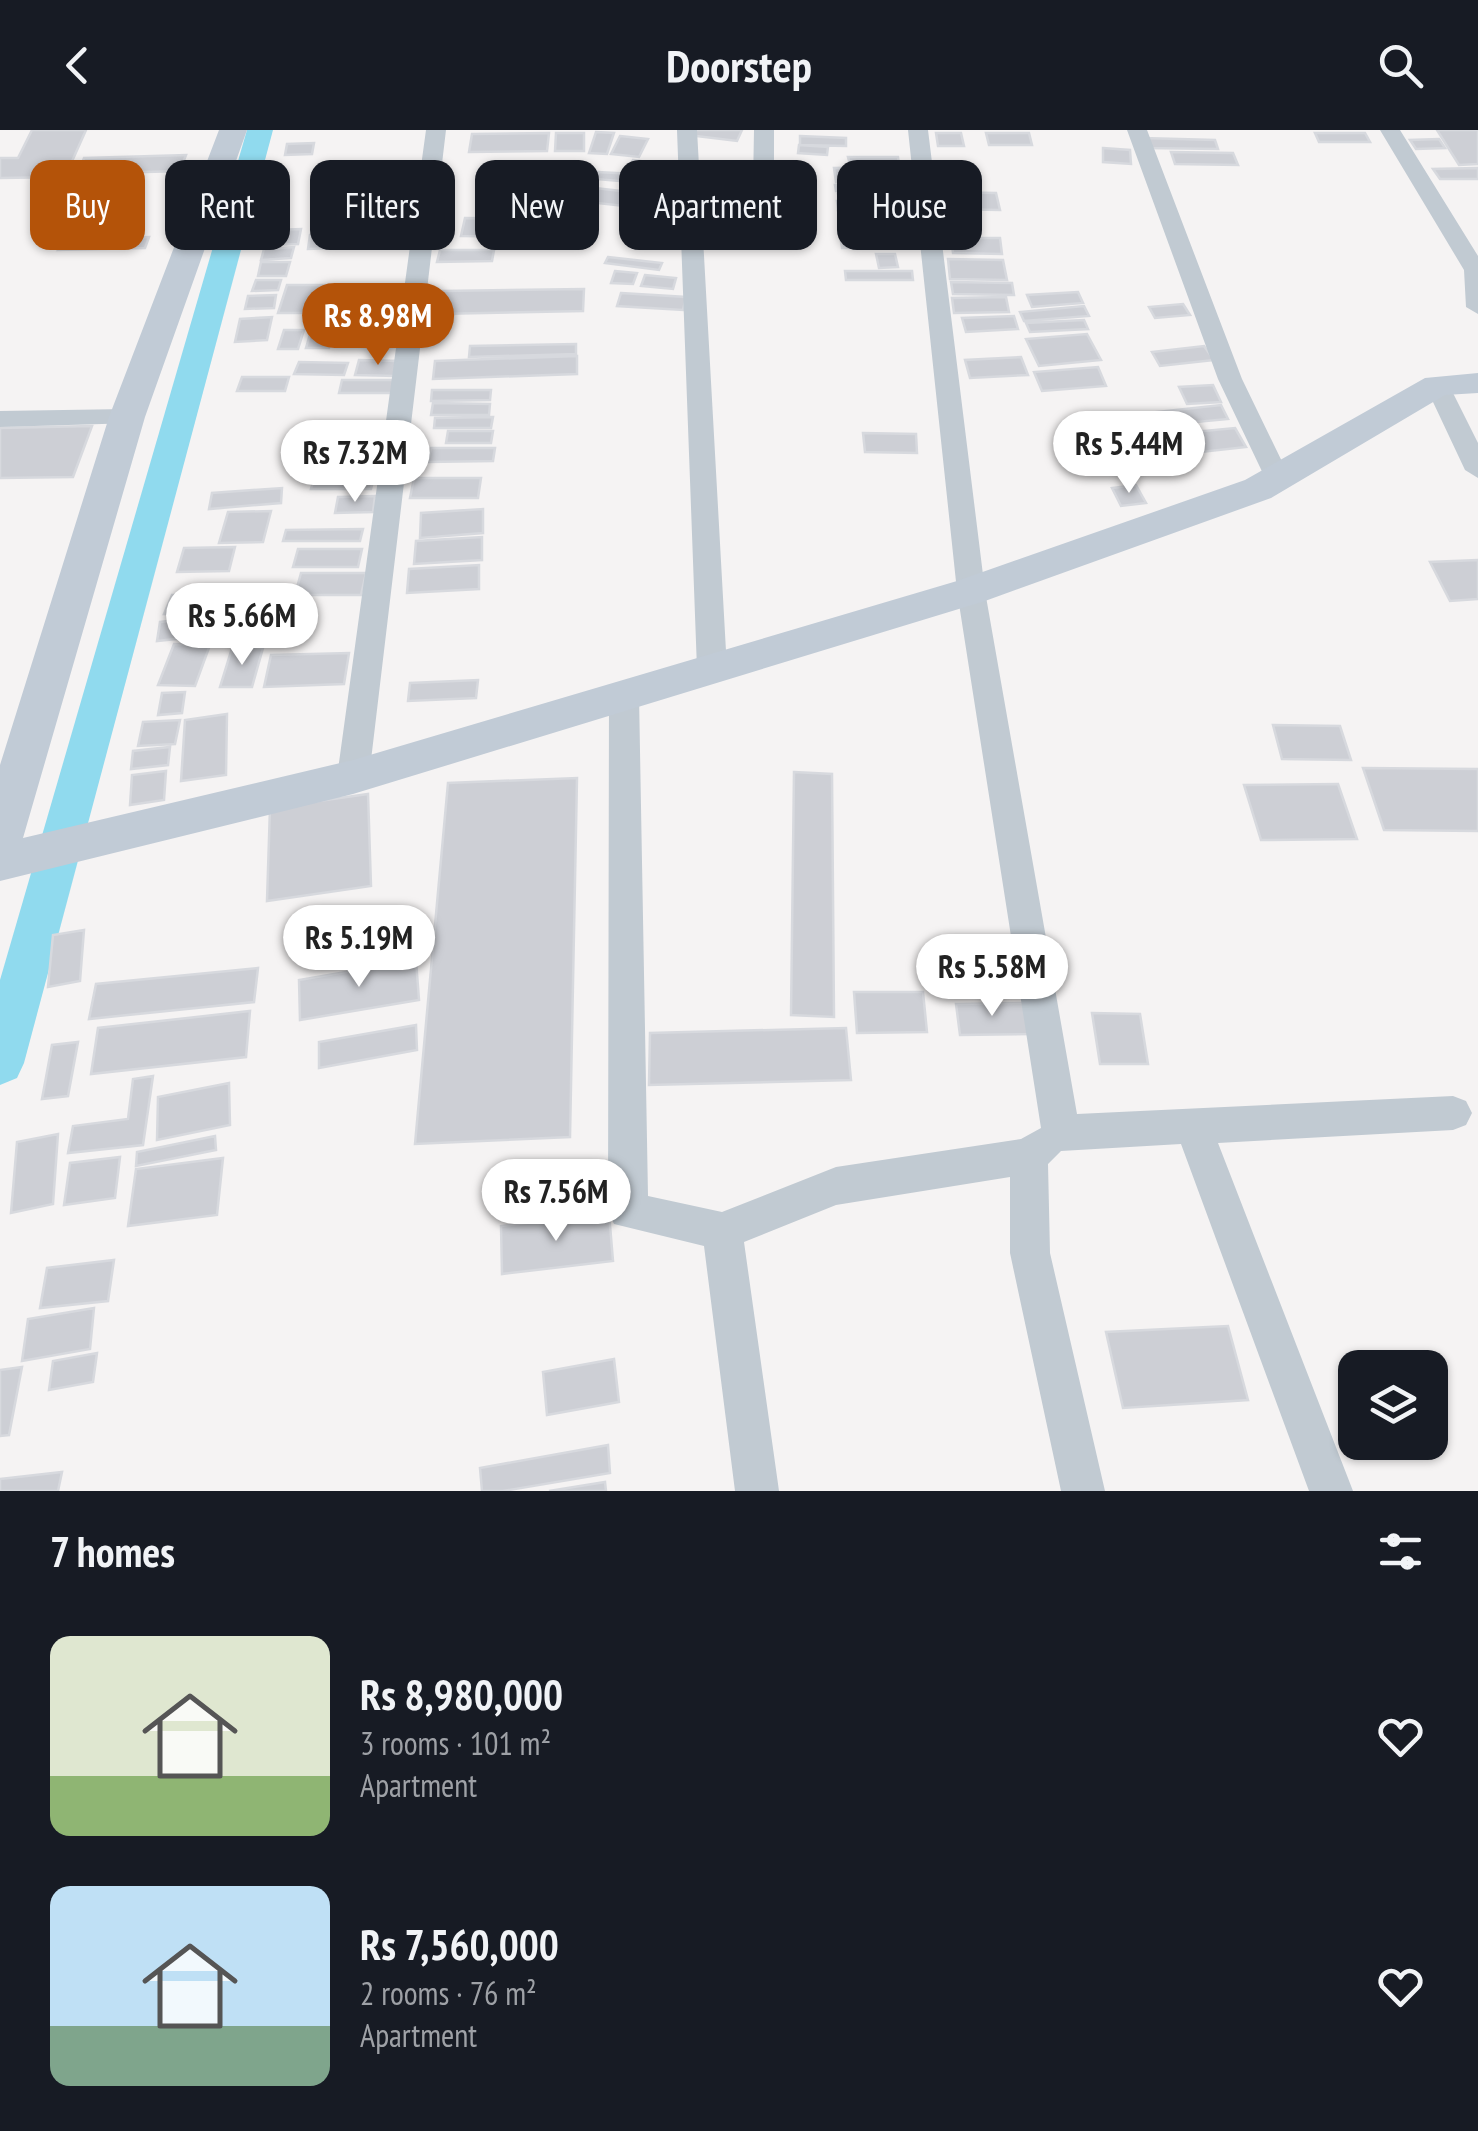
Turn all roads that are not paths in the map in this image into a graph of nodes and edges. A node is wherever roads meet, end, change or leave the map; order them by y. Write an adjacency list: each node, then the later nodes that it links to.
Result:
1 (233, 130): 12 (main road)
2 (436, 130): 19 (street)
3 (687, 130): 17 (street)
4 (764, 130): 8 (street)
5 (918, 130): 16 (street)
6 (1136, 130): 15 (street)
7 (1390, 130): 9 (street)
8 (764, 160)
9 (1478, 307)
10 (1478, 382): 11 (main road)
11 (1437, 385): 14 (street); 15 (main road)
12 (127, 416): 13 (street); 20 (main road)
13 (0, 420)
14 (1478, 470)
15 (1277, 478): 16 (main road)
16 (971, 591): 17 (main road); 24 (street)
17 (712, 669): 18 (main road)
18 (624, 696): 19 (main road); 25 (street)
19 (353, 777): 21 (main road)
20 (0, 838)
21 (0, 862)
22 (1453, 1113): 23 (street)
23 (1193, 1126): 24 (street); 28 (street)
24 (1045, 1144): 25 (street); 27 (street)
25 (722, 1231): 26 (street)
26 (756, 1491)
27 (1083, 1491)
28 (1331, 1491)

